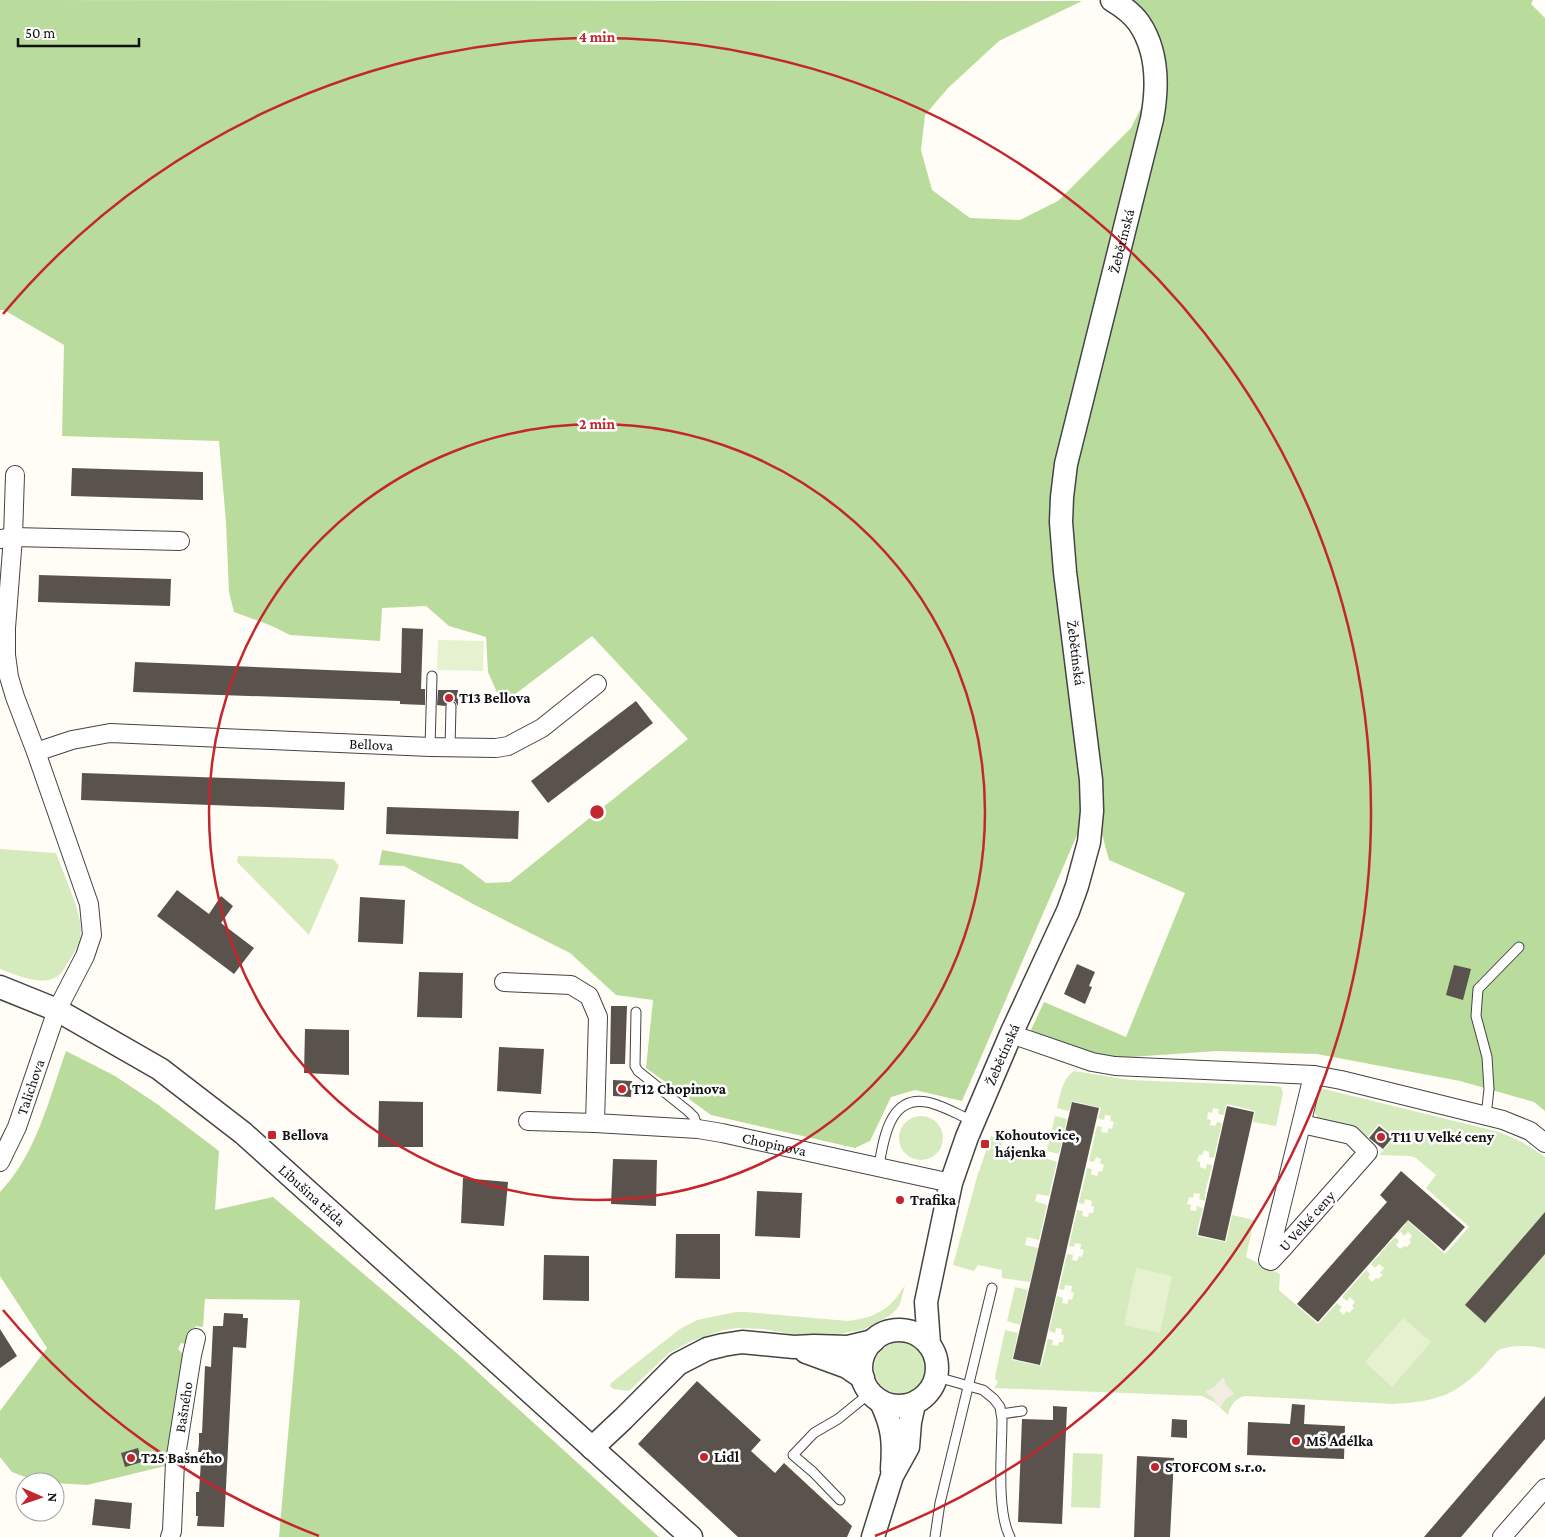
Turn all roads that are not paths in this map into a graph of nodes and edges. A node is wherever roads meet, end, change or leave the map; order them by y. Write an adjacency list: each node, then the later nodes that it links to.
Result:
1 (1112, 0): 16 (street, Žebětínská)
2 (15, 475): 3 (street, Talichova)
3 (7, 538): 4 (street); 10 (street, Talichova)
4 (180, 541)
5 (432, 676): 8 (lane)
6 (597, 684): 9 (street, Bellova)
7 (452, 706): 9 (lane)
8 (430, 747): 9 (street, Bellova); 10 (street, Bellova)
9 (450, 748)
10 (36, 752): 14 (street, Talichova)
11 (1519, 948): 18 (lane)
12 (504, 982): 21 (street)
13 (0, 987): 14 (street, Libušina třída)
14 (57, 1010): 25 (street, Talichova); 41 (street, Libušina třída)
15 (636, 1012): 23 (lane)
16 (1011, 1034): 17 (street); 20 (street, Žebětínská)
17 (1314, 1075): 18 (street); 22 (street, U Velké ceny)
18 (1486, 1116): 24 (street)
19 (528, 1121): 21 (street, Chopinova)
20 (973, 1121): 26 (lane); 27 (street, Žebětínská)
21 (595, 1123): 23 (street, Chopinova)
22 (1302, 1124): 22 (street, U Velké ceny)
23 (698, 1129): 26 (street, Chopinova)
24 (1545, 1143)
25 (0, 1162)
26 (880, 1166): 27 (street, Chopinova)
27 (951, 1183): 29 (street, Žebětínská)
28 (992, 1288): 36 (lane)
29 (926, 1302): 30 (street, Žebětínská); 33 (street, Žebětínská)
30 (900, 1330): 32 (street); 33 (street)
31 (196, 1338): 45 (street, Bašného)
32 (873, 1341): 34 (street); 37 (street)
33 (929, 1344): 35 (street)
34 (794, 1347): 37 (street); 41 (street)
35 (937, 1377): 36 (lane); 38 (street)
36 (968, 1387): 40 (lane); 48 (lane)
37 (871, 1391): 38 (street); 42 (street); 44 (lane)
38 (914, 1404): 42 (street)
39 (1022, 1411): 40 (lane)
40 (1001, 1414): 49 (lane)
41 (592, 1448): 46 (street, Libušina třída)
42 (892, 1476): 47 (street)
43 (1545, 1488): 50 (street)
44 (840, 1500)
45 (170, 1537)
46 (691, 1537)
47 (873, 1537)
48 (935, 1537)
49 (1010, 1537)
50 (1502, 1537)

